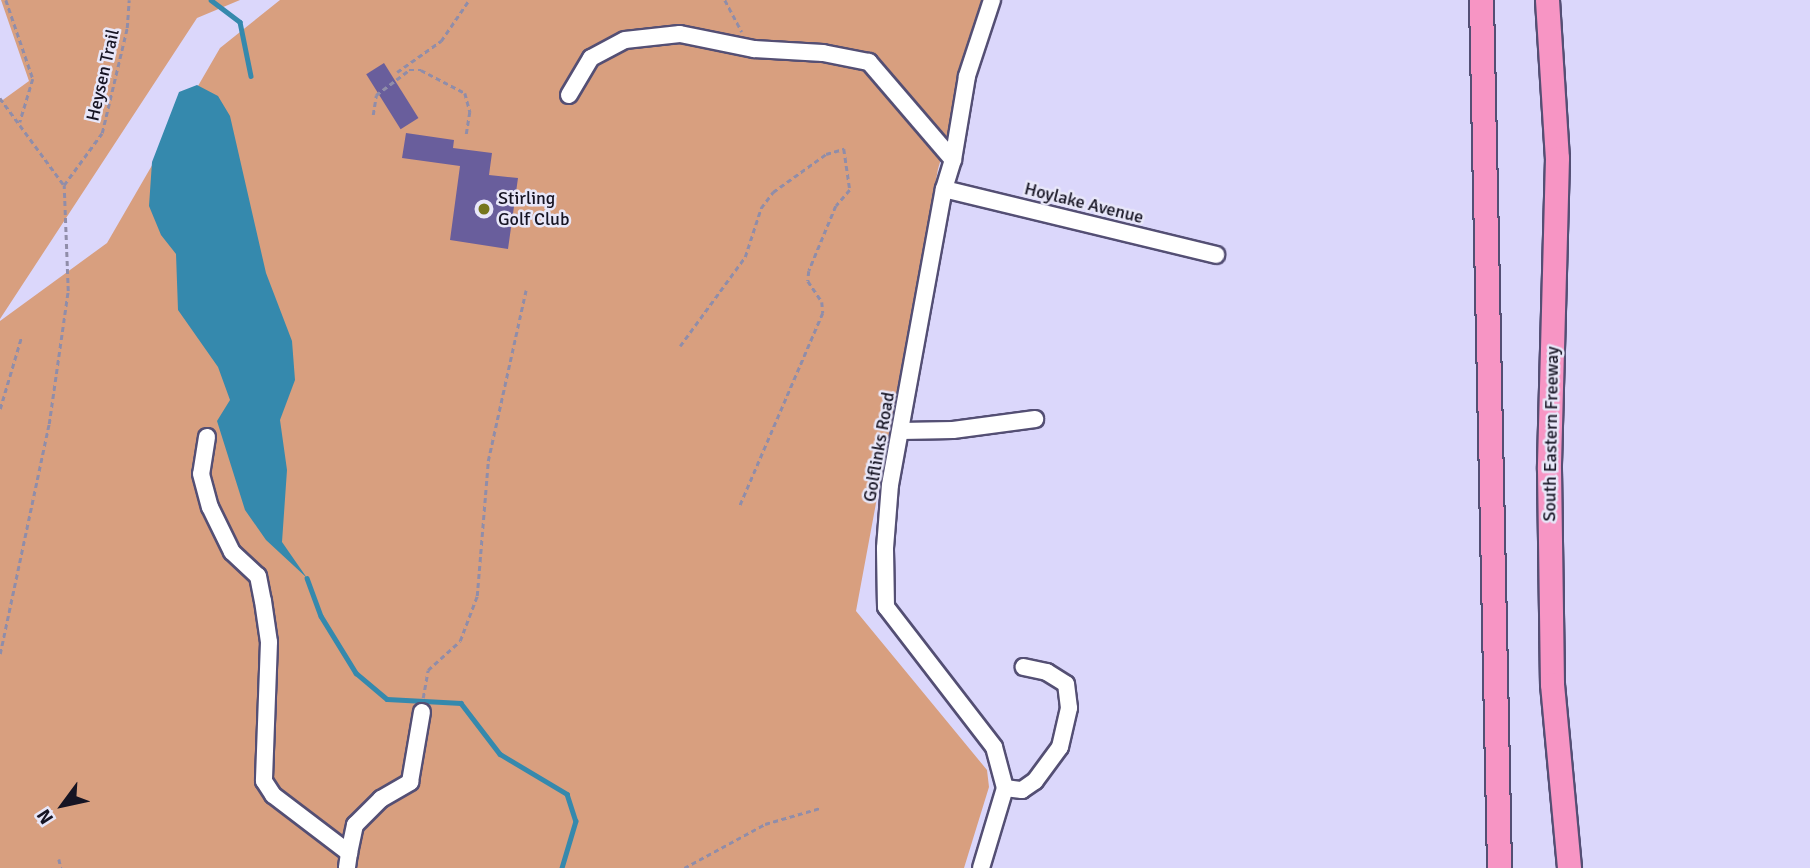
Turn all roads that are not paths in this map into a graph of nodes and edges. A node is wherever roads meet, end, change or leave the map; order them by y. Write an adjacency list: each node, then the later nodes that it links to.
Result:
1 (992, 0): 5 (street, Golflinks Road)
2 (1481, 0): 16 (highway)
3 (1547, 0): 17 (highway, South Eastern Freeway)
4 (569, 95): 5 (street)
5 (953, 160): 6 (street, Golflinks Road)
6 (944, 189): 7 (street, Hoylake Avenue); 9 (street, Golflinks Road)
7 (1216, 255)
8 (1035, 419): 9 (street)
9 (901, 432): 13 (street, Golflinks Road)
10 (206, 437): 14 (street)
11 (1024, 667): 13 (street)
12 (422, 712): 14 (street)
13 (1006, 788): 15 (street)
14 (348, 861)
15 (981, 868)
16 (1499, 868)
17 (1569, 868)

